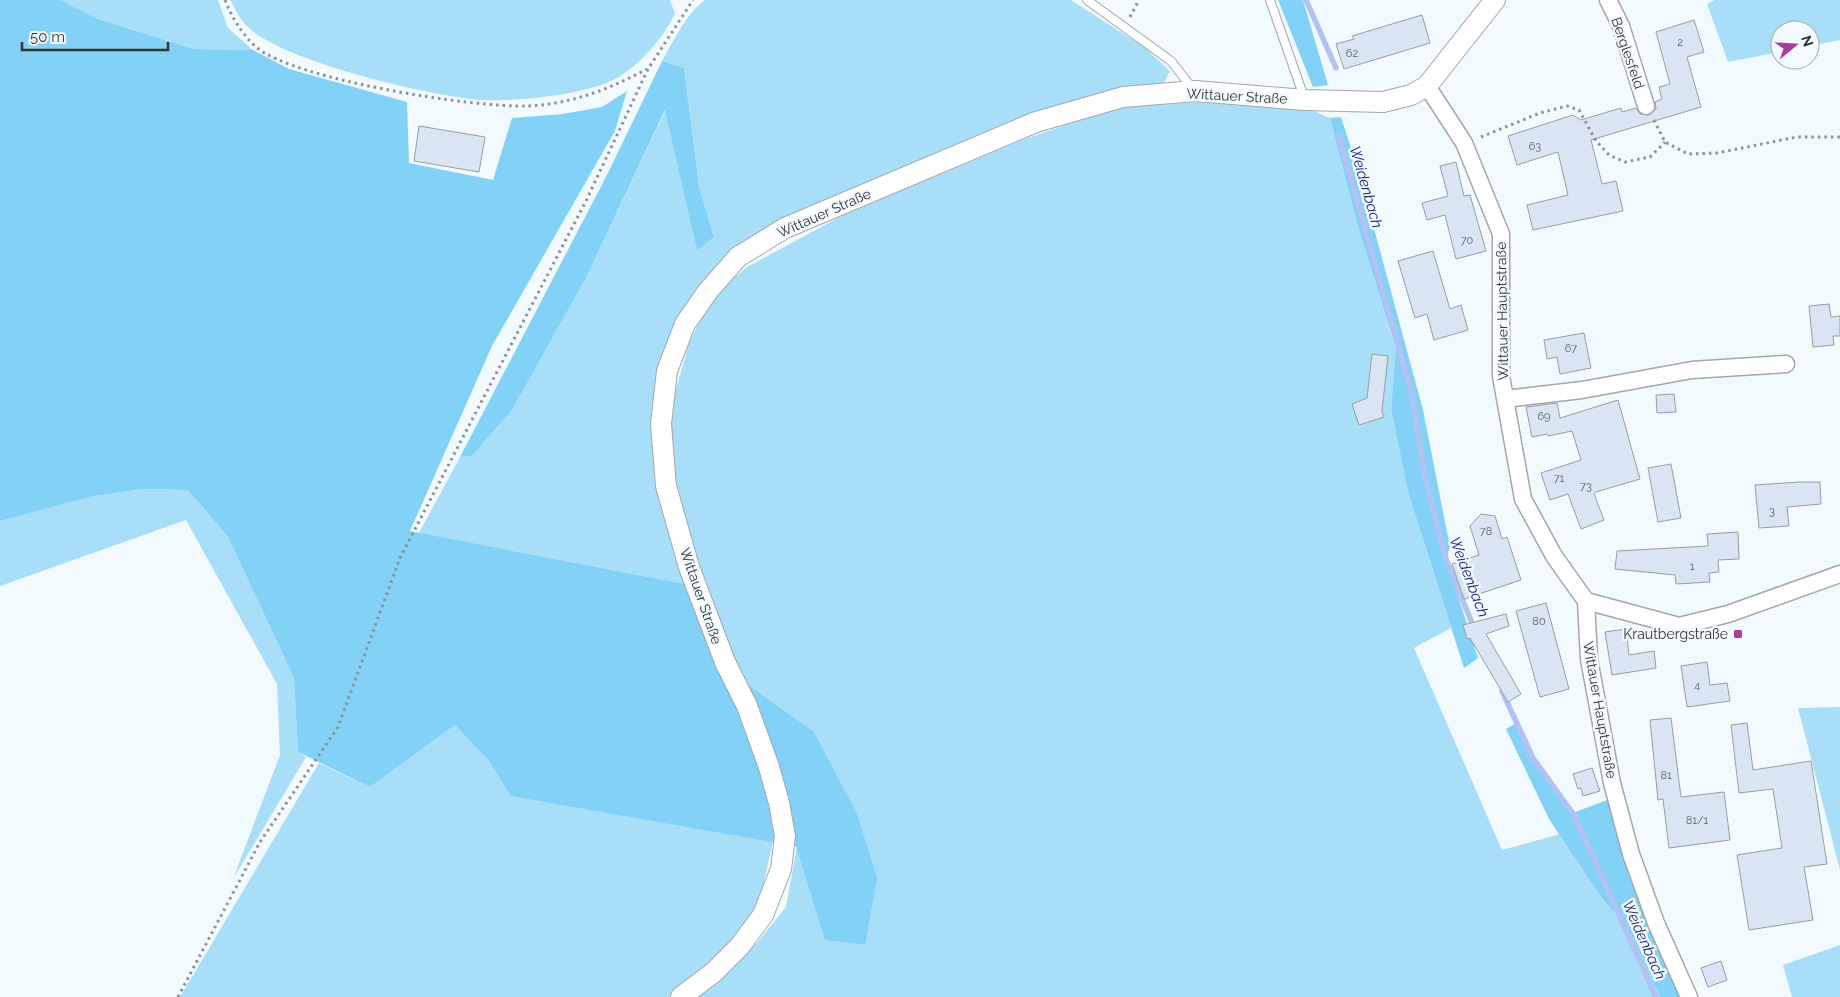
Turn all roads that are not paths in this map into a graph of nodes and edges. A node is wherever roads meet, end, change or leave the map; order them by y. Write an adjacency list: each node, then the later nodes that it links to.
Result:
1 (1088, 0): 6 (lane)
2 (1270, 0): 7 (lane)
3 (1496, 0): 5 (street, Wittauer Straße)
4 (1608, 0): 8 (street, Berglesfeld)
5 (1427, 86): 7 (street, Wittauer Straße); 10 (street, Wittauer Hauptstraße)
6 (1195, 91): 7 (street, Wittauer Straße); 13 (street, Wittauer Straße)
7 (1306, 100)
8 (1646, 106)
9 (1786, 364): 10 (street)
10 (1505, 399): 12 (street, Wittauer Hauptstraße)
11 (1840, 574): 12 (street)
12 (1586, 601): 14 (street, Wittauer Hauptstraße)
13 (681, 997)
14 (1689, 997)

